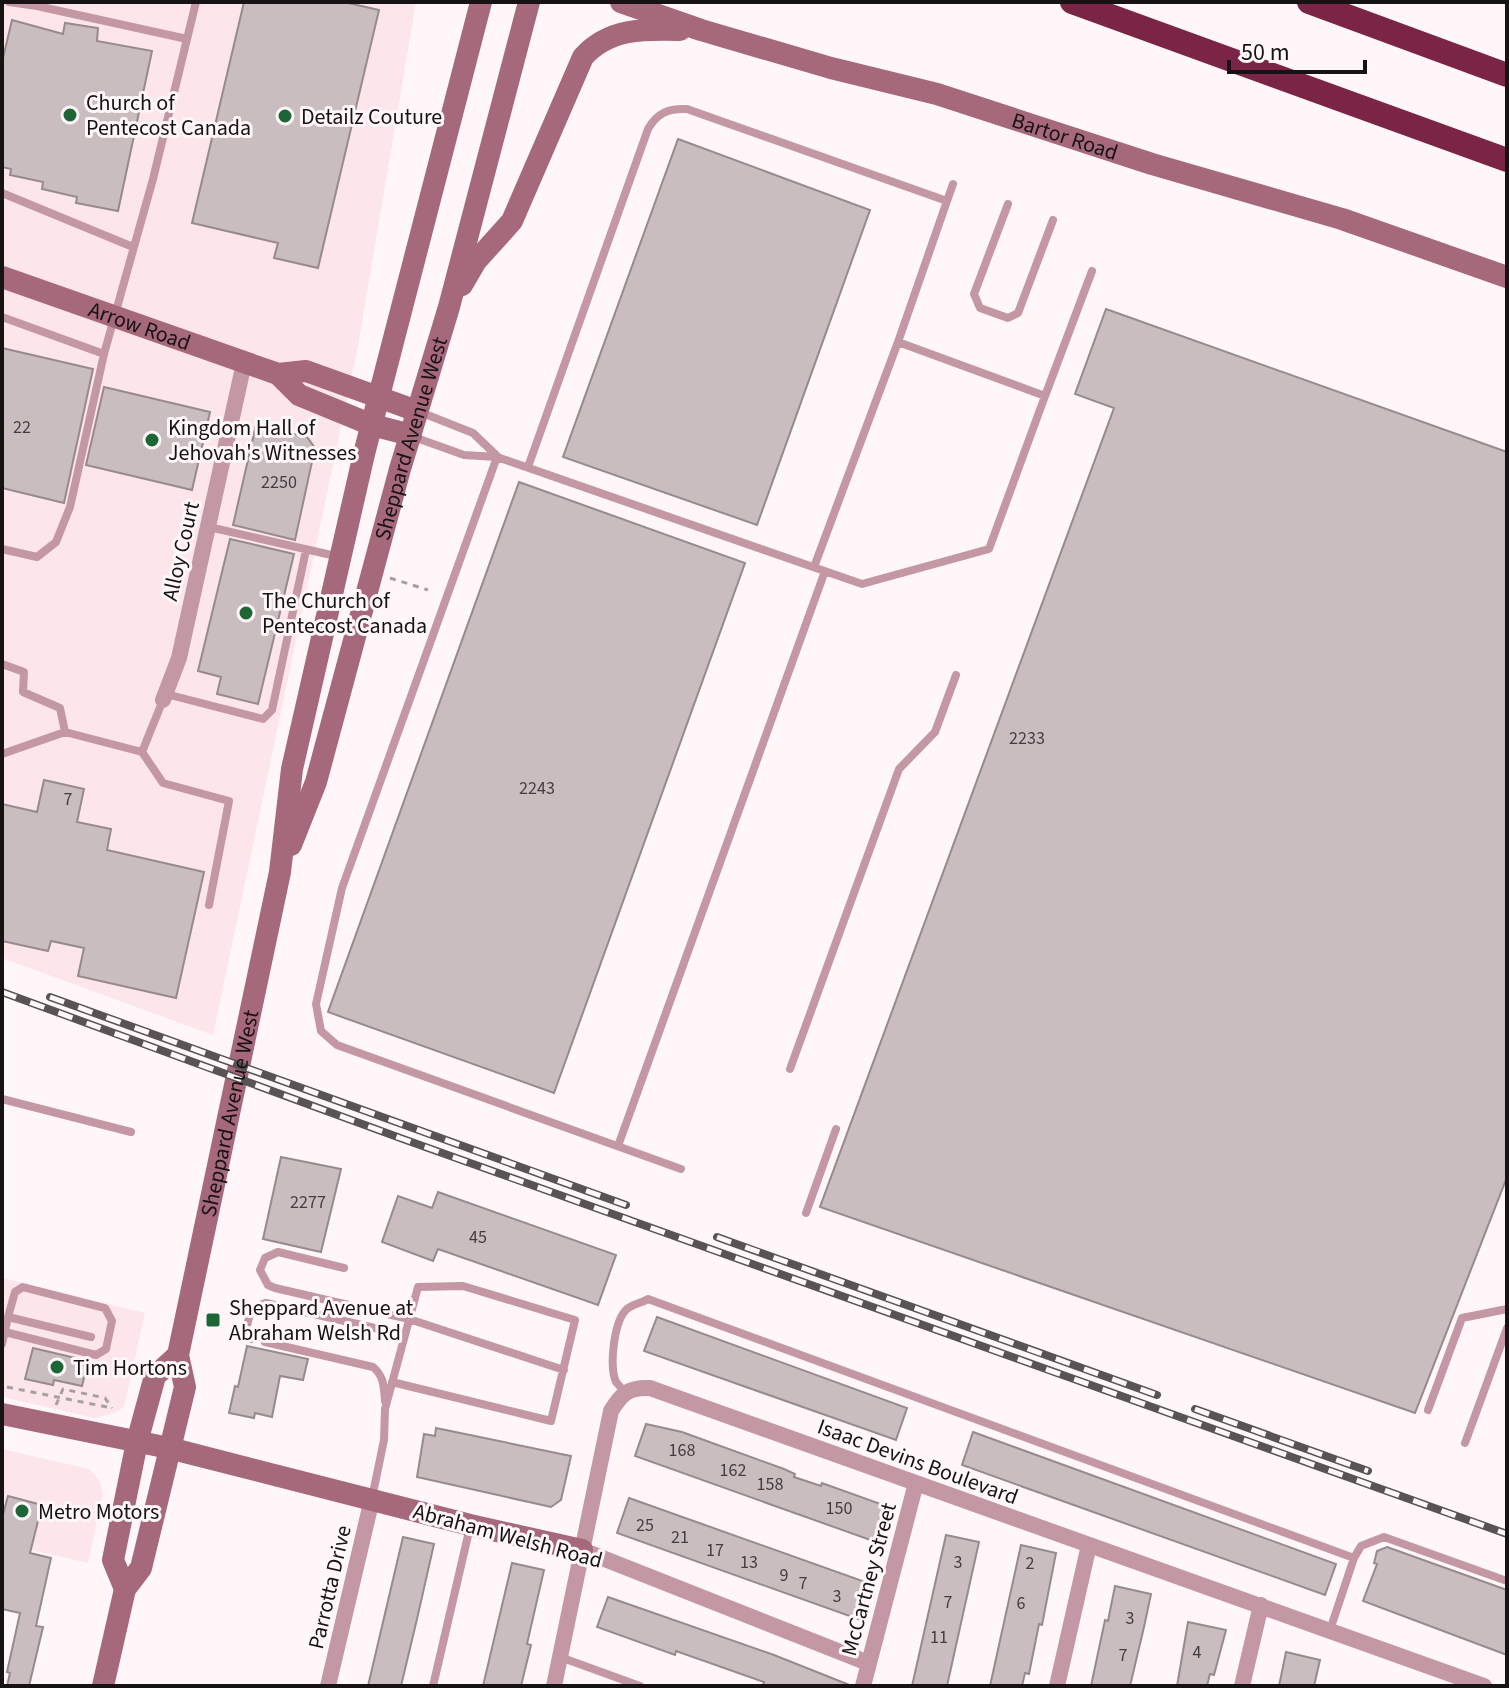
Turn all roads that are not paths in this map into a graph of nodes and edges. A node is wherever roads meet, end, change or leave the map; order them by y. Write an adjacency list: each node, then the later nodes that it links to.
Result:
1 (9, 2): 2 (lane)
2 (20, 2): 9 (lane)
3 (196, 2): 11 (lane)
4 (481, 2): 30 (main road, Sheppard Avenue West)
5 (529, 2): 23 (main road, Sheppard Avenue West)
6 (621, 2): 10 (main road, Bartor Road)
7 (1072, 2): 13 (highway)
8 (1309, 2): 12 (highway)
9 (37, 4): 11 (lane)
10 (701, 30): 22 (main road, Bartor Road); 23 (main road)
11 (187, 39): 19 (lane)
12 (1507, 75)
13 (1507, 160)
14 (953, 184): 16 (lane)
15 (2, 193): 19 (lane)
16 (947, 201): 26 (lane); 36 (lane)
17 (1008, 204): 18 (lane)
18 (1053, 220)
19 (133, 247): 24 (lane)
20 (1092, 271): 31 (lane)
21 (2, 277): 24 (main road, Arrow Road)
22 (1507, 277)
23 (449, 307): 32 (main road, Sheppard Avenue West)
24 (113, 316): 27 (lane); 28 (main road, Arrow Road)
25 (2, 317): 27 (lane)
26 (898, 342): 31 (lane); 41 (lane)
27 (104, 354): 38 (lane)
28 (244, 363): 29 (main road, Arrow Road); 37 (street, Alloy Court)
29 (278, 374): 30 (main road, Arrow Road); 33 (main road, Arrow Road)
30 (380, 396): 32 (main road, Arrow Road); 33 (main road, Sheppard Avenue West)
31 (1045, 396): 42 (lane)
32 (417, 411): 34 (main road, Sheppard Avenue West); 35 (lane)
33 (372, 425): 34 (main road, Arrow Road); 40 (main road, Sheppard Avenue West)
34 (411, 435): 35 (lane); 49 (main road, Sheppard Avenue West)
35 (497, 457): 36 (lane); 55 (lane)
36 (528, 467): 41 (lane)
37 (208, 527): 39 (lane); 45 (street, Alloy Court)
38 (2, 549)
39 (306, 550): 40 (lane); 45 (lane)
40 (340, 558): 49 (main road, Sheppard Avenue West)
41 (814, 567): 42 (lane)
42 (825, 571): 55 (lane)
43 (2, 664): 46 (lane)
44 (956, 675): 51 (lane)
45 (164, 697): 47 (lane)
46 (65, 732): 47 (lane); 48 (lane)
47 (142, 752): 50 (lane)
48 (2, 754)
49 (280, 872): 69 (main road, Sheppard Avenue West)
50 (209, 905)
51 (790, 1069)
52 (2, 1099): 54 (lane)
53 (836, 1129): 57 (lane)
54 (131, 1132)
55 (618, 1146): 56 (lane)
56 (681, 1169)
57 (806, 1213)
58 (344, 1268): 61 (lane)
59 (1507, 1309): 74 (lane)
60 (8, 1317): 63 (lane); 63 (lane); 65 (lane)
61 (409, 1319): 64 (lane); 70 (lane); 70 (lane)
62 (1507, 1328): 77 (lane)
63 (5, 1332): 68 (lane)
64 (405, 1335): 66 (lane); 71 (lane)
65 (91, 1337)
66 (252, 1339)
67 (265, 1342): 73 (lane)
68 (2, 1344)
69 (178, 1355): 76 (main road, Sheppard Avenue West); 78 (main road, Sheppard Avenue West)
70 (564, 1370): 71 (lane)
71 (392, 1382): 73 (lane)
72 (624, 1392): 79 (street, Isaac Devins Boulevard); 83 (street); 84 (lane)
73 (385, 1409): 80 (lane)
74 (1428, 1410)
75 (2, 1414): 76 (main road, Abraham Welsh Road)
76 (137, 1442): 78 (main road, Abraham Welsh Road); 86 (main road, Sheppard Avenue West)
77 (1465, 1443)
78 (169, 1448): 80 (main road, Abraham Welsh Road); 86 (main road, Sheppard Avenue West)
79 (916, 1483): 82 (street, Isaac Devins Boulevard); 90 (street, McCartney Street)
80 (372, 1499): 81 (main road, Abraham Welsh Road); 93 (street, Parrotta Drive)
81 (470, 1525): 83 (main road, Abraham Welsh Road); 94 (lane)
82 (1089, 1545): 87 (street, Isaac Devins Boulevard); 98 (street)
83 (582, 1550): 89 (street); 90 (street, Abraham Welsh Road)
84 (1354, 1558): 85 (lane); 88 (lane)
85 (1507, 1581)
86 (125, 1589): 92 (main road, Sheppard Avenue West)
87 (1261, 1605): 88 (street, Isaac Devins Boulevard); 99 (street)
88 (1330, 1630): 91 (street, Isaac Devins Boulevard)
89 (560, 1657): 95 (street); 96 (lane)
90 (868, 1663): 97 (street, McCartney Street)
91 (1435, 1667): 100 (street); 101 (street, Isaac Devins Boulevard)
92 (103, 1686)
93 (328, 1686)
94 (433, 1686)
95 (554, 1686)
96 (640, 1686)
97 (863, 1686)
98 (1057, 1686)
99 (1242, 1686)
100 (1431, 1686)
101 (1484, 1686)

